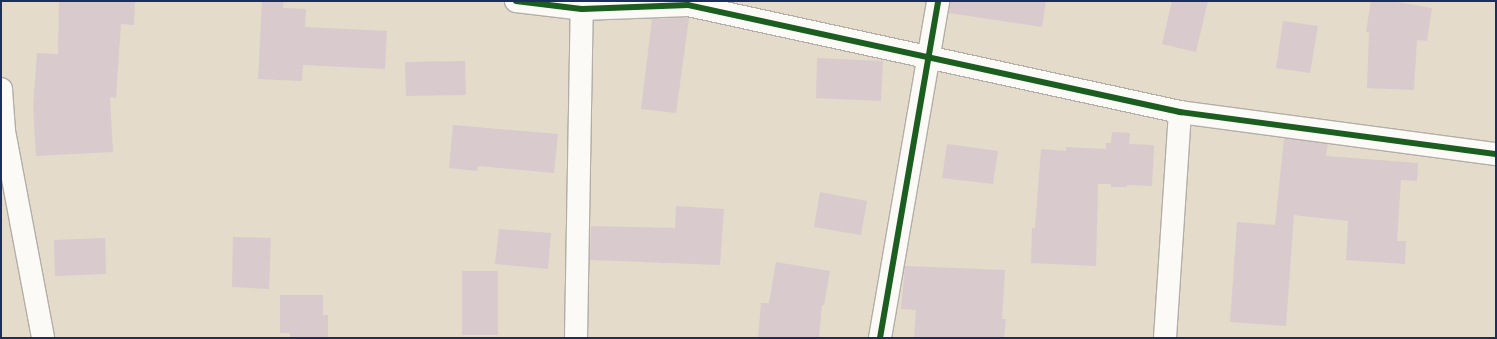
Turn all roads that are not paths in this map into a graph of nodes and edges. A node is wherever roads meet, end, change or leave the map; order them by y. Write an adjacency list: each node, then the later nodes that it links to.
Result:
1 (516, 1): 3 (street)
2 (938, 1): 4 (street)
3 (582, 9): 4 (street); 9 (street)
4 (928, 58): 6 (street); 10 (street)
5 (1, 89): 8 (street)
6 (1180, 112): 7 (street); 11 (street)
7 (1496, 154)
8 (43, 338)
9 (576, 338)
10 (880, 338)
11 (1164, 338)

